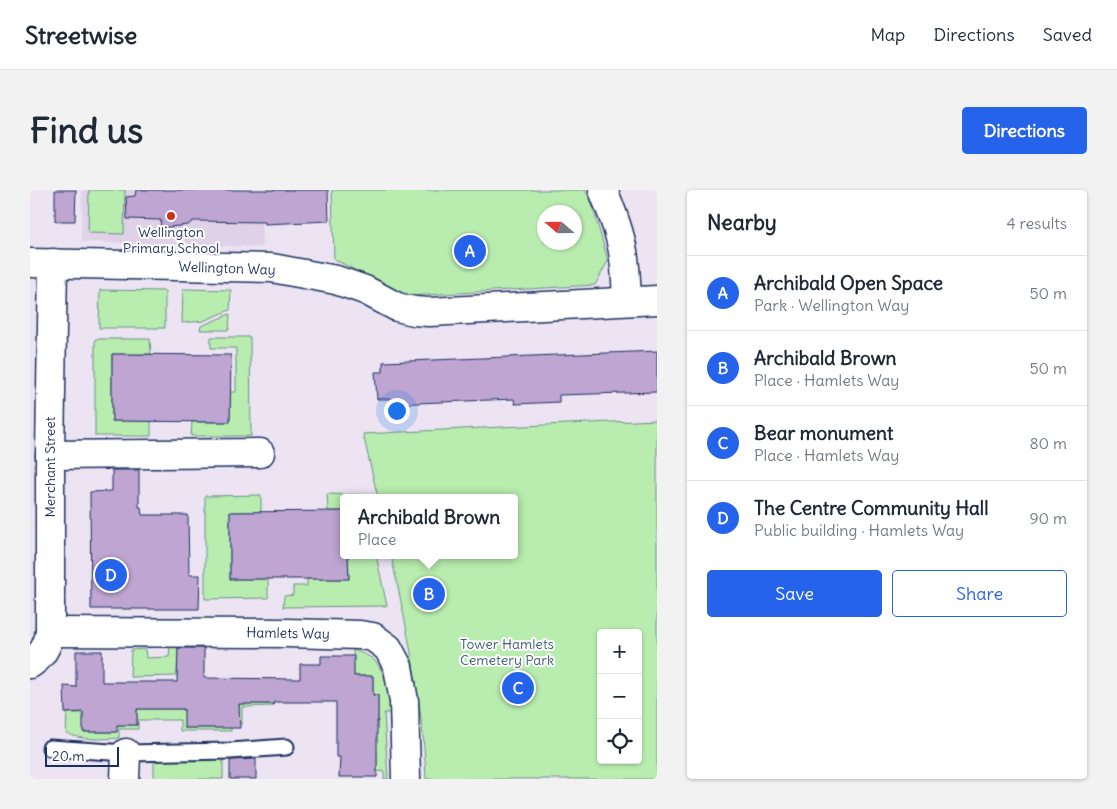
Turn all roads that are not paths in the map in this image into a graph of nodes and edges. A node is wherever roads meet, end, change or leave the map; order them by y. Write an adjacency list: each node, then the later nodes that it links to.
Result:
1 (603, 190): 3 (street)
2 (42, 263): 3 (street, Wellington Way); 6 (street, Merchant Street)
3 (627, 300): 4 (street, Wellington Way)
4 (657, 300)
5 (260, 453): 6 (street)
6 (50, 455): 7 (street, Merchant Street)
7 (50, 632): 8 (street, Merchant Street); 12 (street, Hamlets Way)
8 (30, 664)
9 (286, 747): 11 (lane)
10 (50, 748): 11 (lane)
11 (126, 766)
12 (406, 779)

